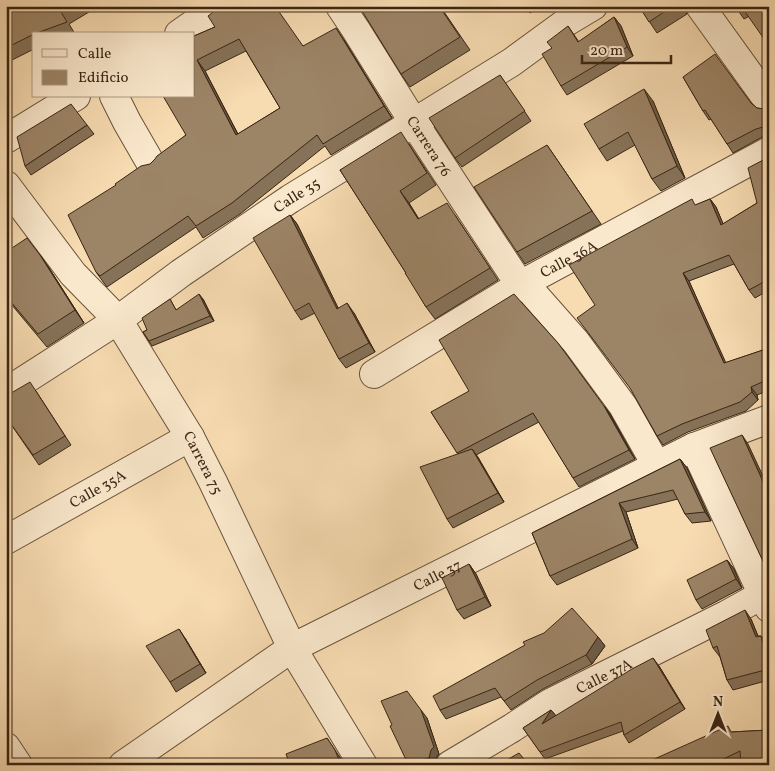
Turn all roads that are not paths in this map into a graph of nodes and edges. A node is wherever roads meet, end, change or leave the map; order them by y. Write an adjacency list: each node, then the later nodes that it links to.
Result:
1 (219, 6): 5 (street)
2 (340, 6): 9 (street, Carrera 76)
3 (593, 6): 9 (street, Calle 35)
4 (700, 6): 8 (street)
5 (182, 32)
6 (73, 98): 10 (street)
7 (115, 98): 12 (street)
8 (769, 102)
9 (414, 122): 14 (street, Carrera 76); 15 (street, Calle 35)
10 (6, 139)
11 (769, 151): 14 (street, Calle 36A)
12 (150, 162)
13 (6, 185): 15 (street, Carrera 75)
14 (520, 285): 16 (street, Calle 36A); 21 (street, Carrera 76)
15 (118, 320): 17 (street, Calle 35); 19 (street, Carrera 75)
16 (374, 374)
17 (6, 392)
18 (769, 419): 20 (street, Calle 37)
19 (190, 437): 22 (street, Calle 35A); 24 (street, Carrera 75)
20 (694, 447): 21 (street, Calle 37); 23 (street)
21 (657, 466): 24 (street, Calle 37)
22 (6, 540)
23 (766, 602): 29 (street, Calle 37A)
24 (292, 648): 27 (street, Calle 37); 28 (street, Carrera 75)
25 (6, 747): 26 (street)
26 (18, 765)
27 (123, 765)
28 (363, 765)
29 (450, 765)

